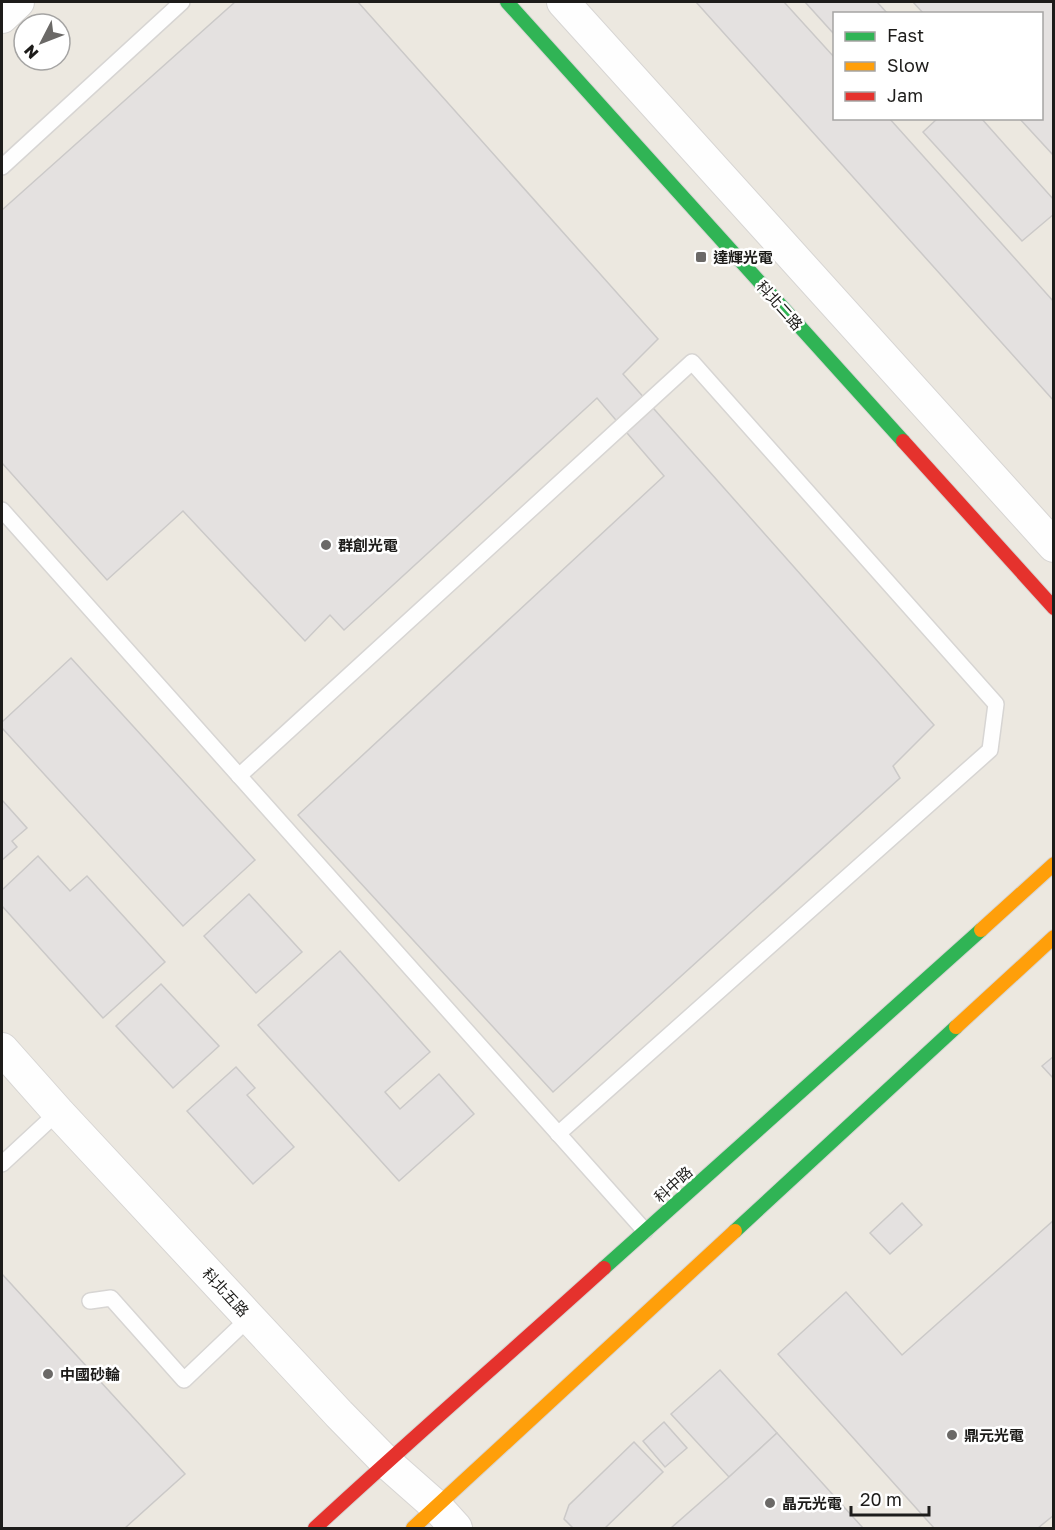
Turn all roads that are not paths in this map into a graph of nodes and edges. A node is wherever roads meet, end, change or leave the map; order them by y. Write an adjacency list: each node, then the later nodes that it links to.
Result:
1 (18, 2): 5 (street)
2 (182, 2): 6 (lane)
3 (507, 2): 9 (street, 科北二路)
4 (562, 2): 8 (street)
5 (2, 17)
6 (2, 167)
7 (2, 510): 10 (lane)
8 (1053, 546)
9 (1053, 608)
10 (239, 776): 15 (lane); 15 (lane)
11 (1053, 864): 17 (street, 科中路)
12 (1053, 937): 21 (street)
13 (2, 1049): 14 (street, 科北五路)
14 (58, 1112): 16 (lane); 19 (street, 科北五路)
15 (558, 1134): 17 (lane)
16 (2, 1164)
17 (645, 1231): 20 (street, 科中路)
18 (90, 1301): 19 (lane)
19 (249, 1318): 20 (street, 科北五路)
20 (386, 1462): 21 (street, 科北五路); 22 (street, 科中路)
21 (447, 1518): 23 (street)
22 (315, 1528)
23 (413, 1528)

